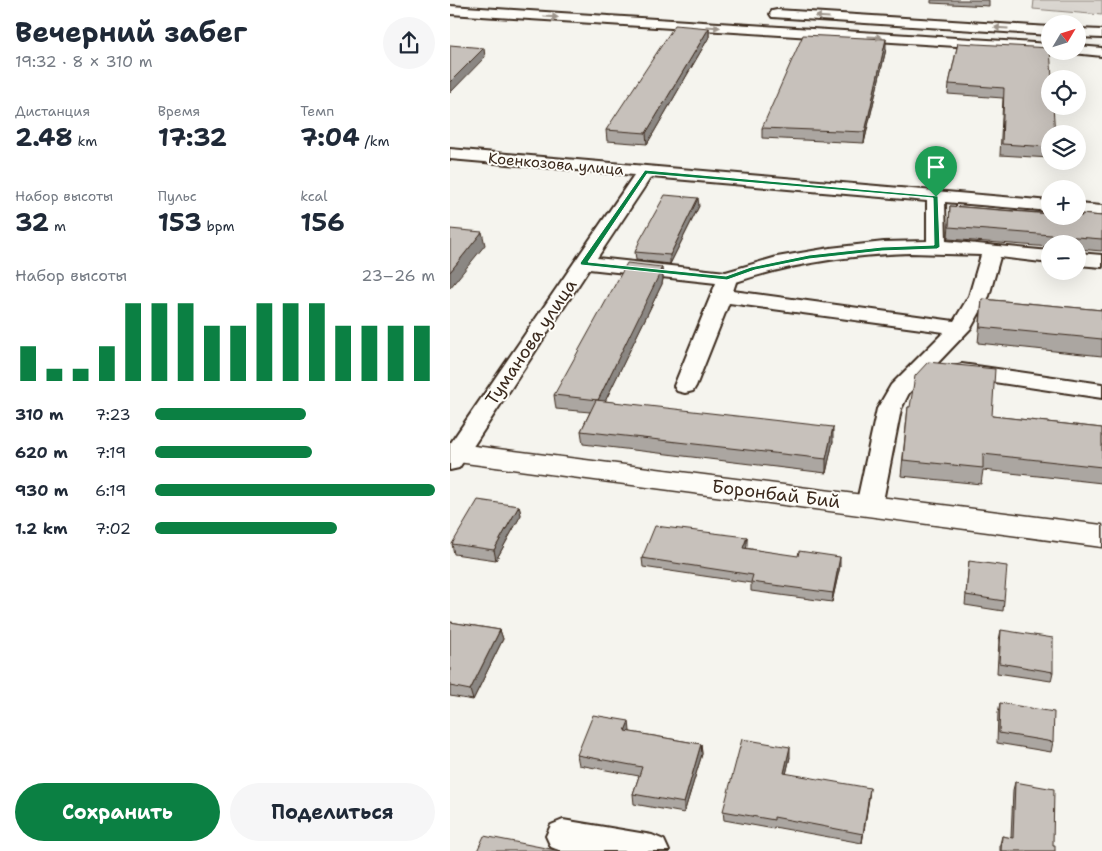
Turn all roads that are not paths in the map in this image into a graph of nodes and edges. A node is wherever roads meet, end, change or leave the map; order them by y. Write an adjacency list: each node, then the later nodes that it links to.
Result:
1 (450, 10): 6 (street, one-way to 6)
2 (759, 13): 3 (street, one-way to 2)
3 (1041, 30)
4 (1086, 33): 5 (street)
5 (1102, 34)
6 (1041, 47)
7 (1086, 51): 8 (street)
8 (1102, 52)
9 (450, 154): 10 (street, Коенкозова улица)
10 (645, 172): 11 (street, Коенкозова улица); 20 (street, Туманова улица)
11 (936, 197): 12 (street, Коенкозова улица); 15 (street)
12 (1041, 205)
13 (1086, 210): 14 (street)
14 (1102, 211)
15 (937, 247): 16 (street); 21 (street)
16 (992, 251): 17 (street); 22 (street)
17 (1041, 255)
18 (1086, 260): 19 (street)
19 (1102, 261)
20 (584, 263): 21 (street); 26 (street, Туманова улица)
21 (724, 287): 22 (street); 24 (street)
22 (960, 328): 23 (street)
23 (923, 366): 25 (street); 27 (street)
24 (685, 386)
25 (1102, 391)
26 (452, 455): 27 (street, Боронбай Бий)
27 (869, 506): 28 (street, Боронбай Бий)
28 (1102, 536)
29 (564, 836): 30 (street)
30 (652, 851)

